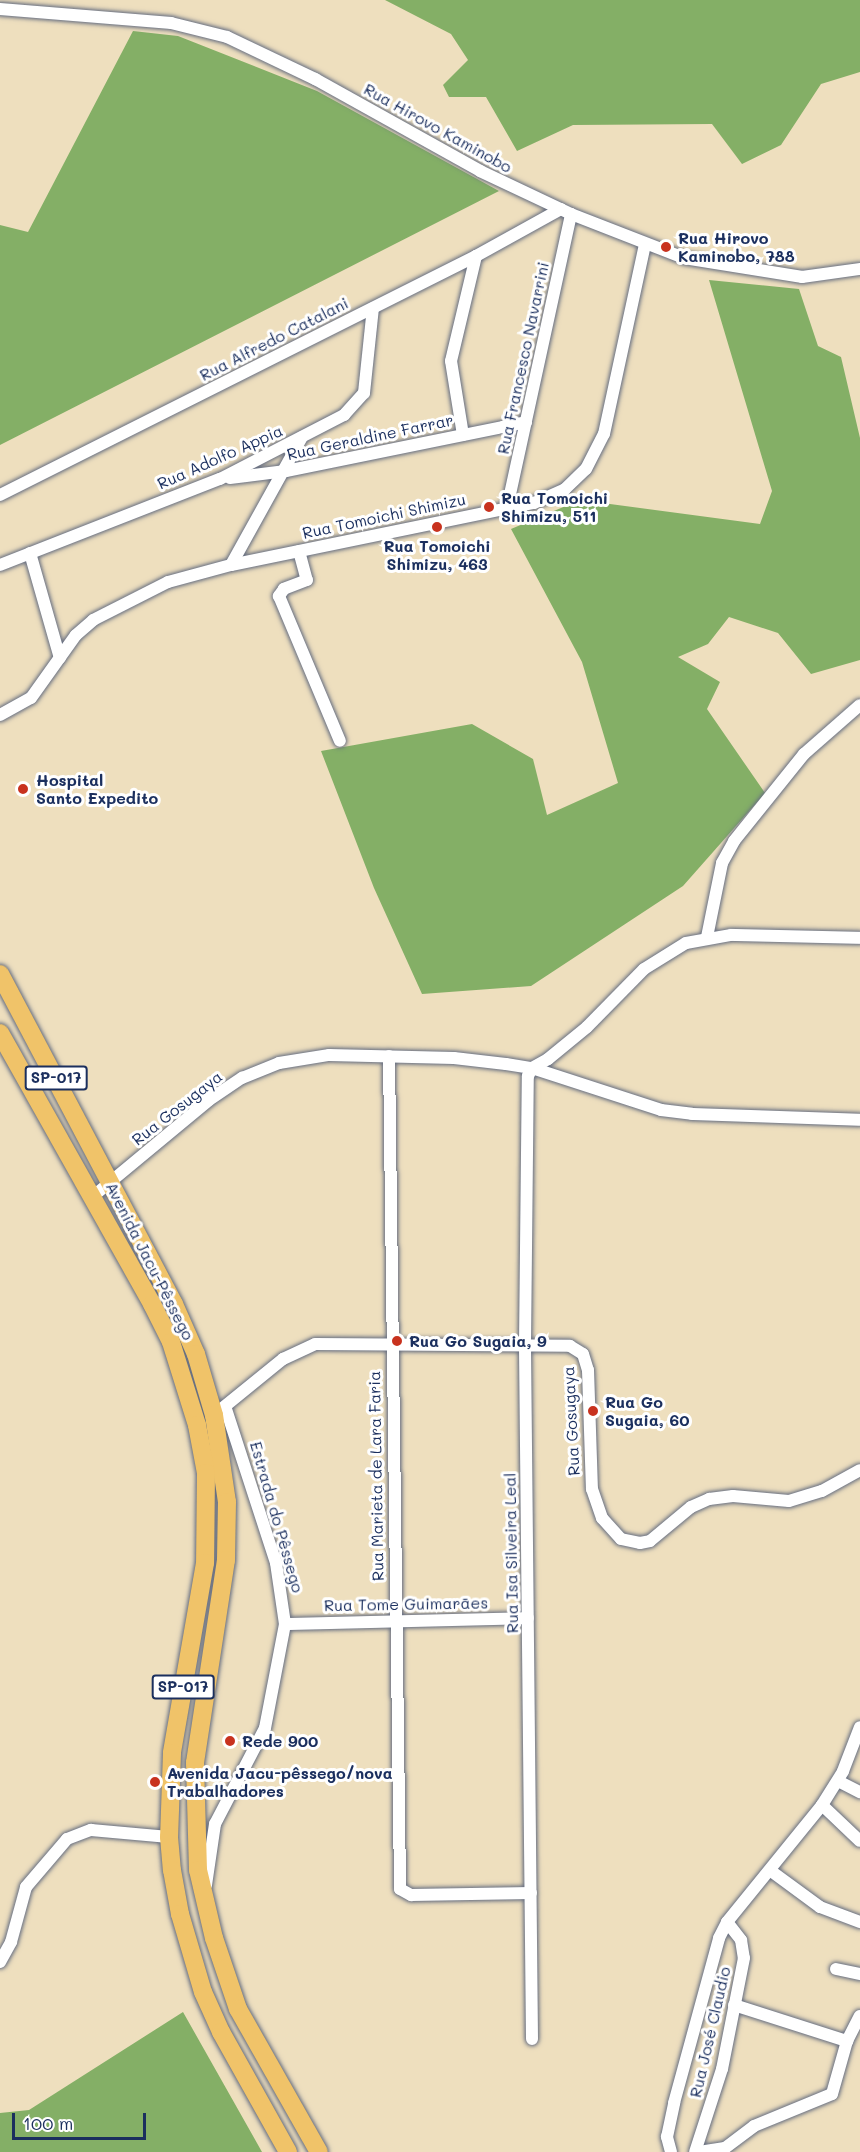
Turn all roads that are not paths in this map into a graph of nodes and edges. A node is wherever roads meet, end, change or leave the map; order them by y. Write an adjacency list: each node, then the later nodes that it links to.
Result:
1 (0, 9): 2 (street, Rua Hirovo Kaminobo)
2 (566, 212): 3 (street, Rua Hirovo Kaminobo); 4 (street, Rua Alfredo Catalani); 7 (street, Rua Francesco Navarrini)
3 (645, 245): 5 (street, Rua Hirovo Kaminobo); 13 (street, Rua Tomoichi Shimizu)
4 (476, 256): 6 (street, Rua Alfredo Catalani); 8 (street)
5 (860, 269)
6 (373, 308): 9 (street, Rua Adolfo Appia); 12 (street, Rua Alfredo Catalani)
7 (526, 422): 8 (street, Rua Geraldine Farrar); 13 (street, Rua Francesco Navarrini)
8 (463, 435): 10 (street, Rua Geraldine Farrar)
9 (302, 437): 10 (street); 11 (street, Rua Adolfo Appia)
10 (286, 471): 11 (street, Rua Geraldine Farrar); 17 (street)
11 (220, 479): 15 (street, Rua Adolfo Appia)
12 (0, 495)
13 (507, 508): 14 (street, Rua Tomoichi Shimizu)
14 (298, 551): 17 (street, Rua Tomoichi Shimizu); 21 (street)
15 (30, 553): 16 (street, Rua Adolfo Appia); 18 (street)
16 (0, 565)
17 (231, 565): 18 (street, Rua Tomoichi Shimizu)
18 (60, 658): 20 (street, Rua Tomoichi Shimizu)
19 (860, 705): 22 (street)
20 (0, 715)
21 (340, 741)
22 (706, 937): 23 (street); 27 (street)
23 (860, 938)
24 (0, 974): 30 (highway, Avenida Jacu-Pêssego / SP-017)
25 (0, 1033): 28 (highway, Avenida Jacu-Pêssego / SP-017)
26 (389, 1056): 27 (street, Rua Gosugaya); 30 (street, Rua Gosugaya); 34 (street, Rua Marieta de Lara Faria)
27 (532, 1068): 29 (street, Rua Gosugaya); 35 (street, Rua Isa Silveira Leal)
28 (26, 1081): 30 (highway); 31 (highway, Avenida Jacu-Pêssego / SP-017)
29 (860, 1120)
30 (111, 1183): 31 (street, Rua Gosugaya); 33 (highway, Avenida Jacu-Pêssego / SP-017)
31 (91, 1198): 32 (highway, Avenida Jacu-Pêssego / SP-017)
32 (104, 1220): 33 (highway); 46 (highway, Avenida Jacu-Pêssego / SP-017)
33 (162, 1281): 36 (highway, Avenida Jacu-Pêssego / SP-017)
34 (390, 1344): 35 (street, Rua Gosugaya); 36 (street, Rua Gosugaya); 39 (street, Rua Marieta de Lara Faria)
35 (525, 1344): 37 (street, Rua Gosugaya); 38 (street, Rua Isa Silveira Leal)
36 (220, 1413): 40 (street, Estrada do Pêssego); 50 (highway, Avenida Jacu-Pêssego / SP-017)
37 (860, 1470)
38 (528, 1618): 39 (street, Rua Tome Guimarães); 49 (street, Rua Isa Silveira Leal)
39 (394, 1620): 40 (street, Rua Tome Guimarães); 49 (street, Rua Marieta de Lara Faria)
40 (285, 1623): 50 (street, Estrada do Pêssego)
41 (860, 1727): 42 (street, Rua José Claudio)
42 (855, 1756): 43 (street, Rua José Claudio)
43 (838, 1780): 44 (street); 45 (street, Rua José Claudio)
44 (860, 1792)
45 (822, 1805): 47 (street); 48 (street, Rua José Claudio)
46 (169, 1837): 53 (street); 60 (highway, Avenida Jacu-Pêssego / SP-017)
47 (860, 1841)
48 (771, 1871): 51 (street, Rua José Claudio); 52 (street)
49 (531, 1893): 58 (street, Rua Isa Silveira Leal)
50 (205, 1908): 61 (highway, Avenida Jacu-Pêssego / SP-017)
51 (727, 1922): 56 (street, Rua José Claudio); 62 (street, Rua José Claudio)
52 (860, 1922)
53 (0, 1962)
54 (836, 1970): 55 (street)
55 (860, 1974)
56 (734, 2005): 59 (street); 63 (street, Rua José Claudio)
57 (860, 2016): 59 (street)
58 (532, 2039)
59 (847, 2041): 63 (street)
60 (288, 2152)
61 (320, 2152)
62 (671, 2152)
63 (697, 2152)

